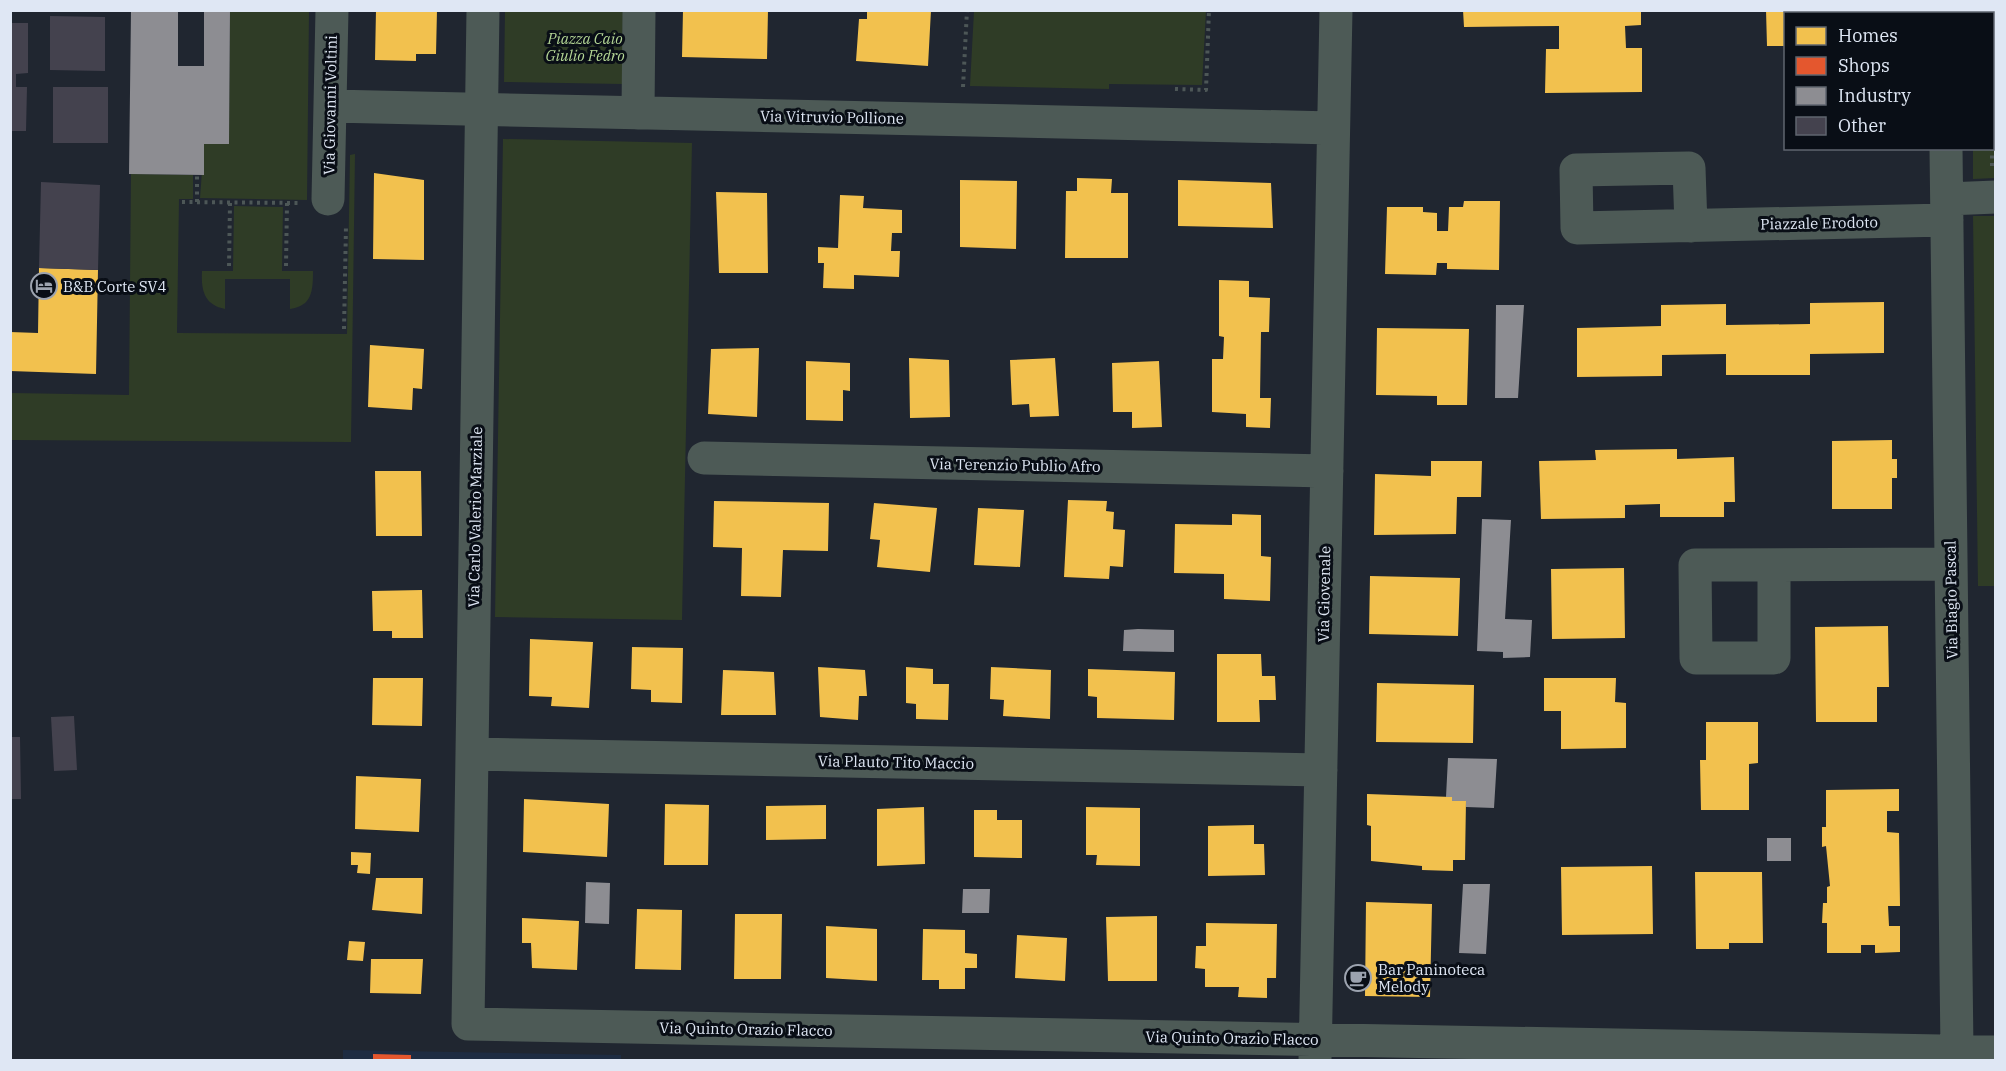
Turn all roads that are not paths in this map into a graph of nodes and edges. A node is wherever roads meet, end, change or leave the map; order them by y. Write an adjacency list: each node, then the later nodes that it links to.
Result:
1 (332, 10): 5 (street, Via Giovanni Voltini)
2 (483, 10): 6 (street, Via Carlo Valerio Marziale)
3 (639, 10): 7 (street)
4 (1336, 10): 8 (street, Via Giovenale)
5 (331, 106): 6 (street, Via Vitruvio Pollione); 11 (street, Via Giovanni Voltini)
6 (482, 109): 7 (street, Via Vitruvio Pollione); 18 (street, Via Carlo Valerio Marziale)
7 (638, 113): 8 (street, Via Vitruvio Pollione)
8 (1333, 128): 15 (street, Via Giovenale)
9 (1946, 150): 12 (street, Via Biagio Pascal)
10 (1995, 197): 12 (street, Piazzale Erodoto)
11 (328, 206)
12 (1947, 209): 13 (street, Piazzale Erodoto); 16 (street, Via Biagio Pascal)
13 (1691, 226)
14 (704, 458): 15 (street, Via Terenzio Publio Afro)
15 (1327, 471): 19 (street, Via Giovenale)
16 (1951, 564): 17 (street); 22 (street, Via Biagio Pascal)
17 (1774, 565)
18 (472, 754): 19 (street, Via Plauto Tito Maccio); 20 (street, Via Carlo Valerio Marziale)
19 (1321, 770): 21 (street, Via Giovenale)
20 (468, 1024): 21 (street, Via Quinto Orazio Flacco)
21 (1316, 1050): 24 (street, Via Quinto Orazio Flacco)
22 (1957, 1051): 23 (street, Via Quinto Orazio Flacco); 25 (street, Via Quinto Orazio Flacco)
23 (1995, 1052)
24 (1604, 1053): 25 (street, Via Quinto Orazio Flacco)
25 (1842, 1055)

